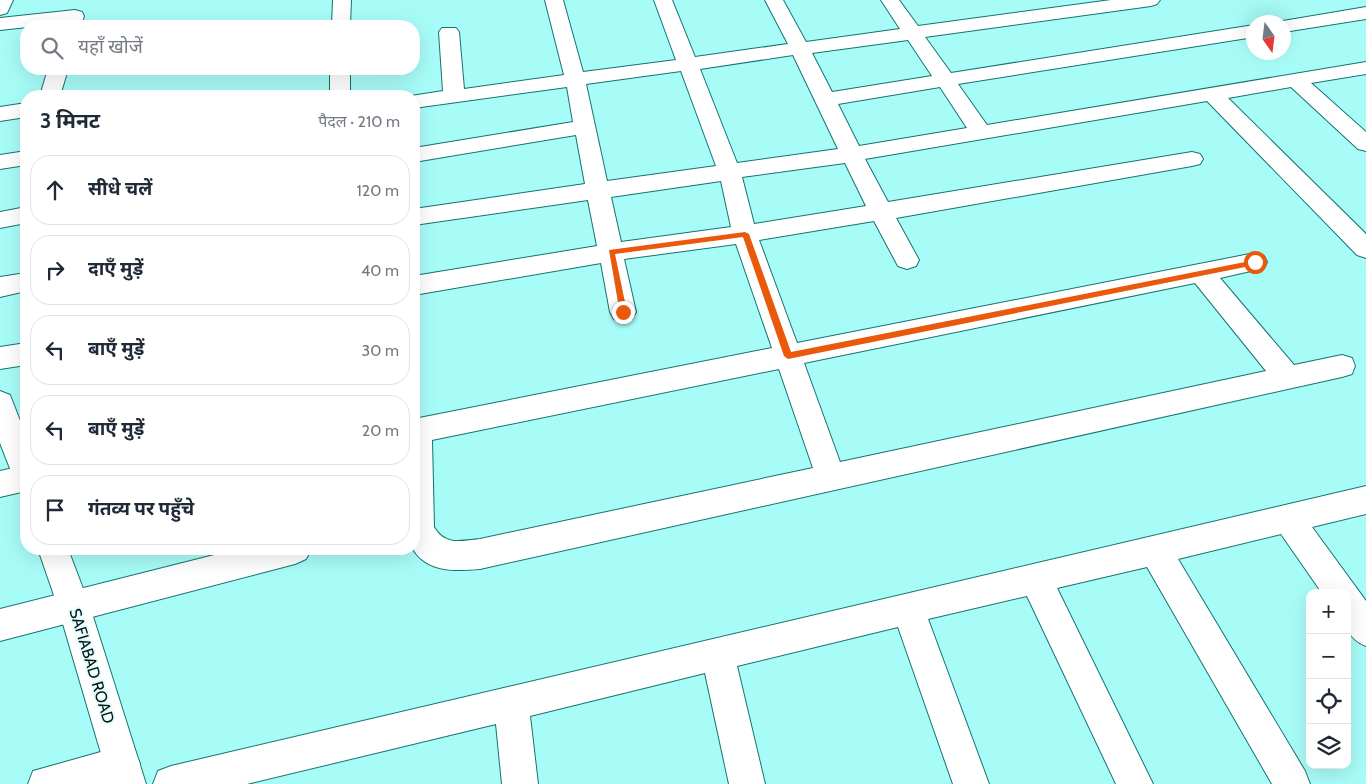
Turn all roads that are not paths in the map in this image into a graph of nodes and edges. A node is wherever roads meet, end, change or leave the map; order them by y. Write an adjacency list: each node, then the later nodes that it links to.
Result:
1 (4, 0): 8 (street)
2 (342, 0): 12 (street)
3 (554, 0): 24 (street)
4 (663, 0): 20 (street)
5 (774, 0): 19 (street)
6 (890, 0): 18 (street)
7 (1151, 0): 18 (street)
8 (0, 9)
9 (76, 14): 11 (street)
10 (1366, 14): 15 (street)
11 (30, 20)
12 (342, 20)
13 (20, 21): 14 (street)
14 (0, 24)
15 (1291, 25)
16 (449, 32): 30 (street)
17 (1246, 32): 25 (street)
18 (912, 34): 19 (street); 25 (street)
19 (801, 50): 20 (street); 31 (street)
20 (688, 63): 24 (street); 43 (street)
21 (1366, 68): 26 (street)
22 (56, 75): 27 (street)
23 (340, 75): 28 (street)
24 (575, 79): 30 (street); 35 (street)
25 (944, 80): 31 (street); 36 (street)
26 (1295, 80): 29 (street); 37 (street)
27 (52, 90)
28 (340, 90)
29 (1212, 94): 36 (street); 50 (street)
30 (454, 97): 32 (street)
31 (826, 99): 39 (street)
32 (420, 101)
33 (20, 111): 34 (street)
34 (0, 114)
35 (585, 127): 38 (street); 44 (street)
36 (981, 132): 39 (street)
37 (1366, 144)
38 (420, 154)
39 (853, 154): 43 (street); 45 (street)
40 (20, 159): 42 (street)
41 (1192, 159): 45 (street)
42 (0, 162)
43 (730, 173): 44 (street); 49 (street)
44 (599, 191): 46 (street); 51 (street)
45 (880, 212): 49 (street); 52 (street)
46 (420, 216)
47 (20, 217): 48 (street)
48 (0, 220)
49 (745, 234): 51 (street); 60 (street)
50 (1363, 243)
51 (612, 252): 56 (street); 58 (street)
52 (907, 260)
53 (1255, 262): 54 (street)
54 (1201, 273): 60 (street); 63 (street)
55 (20, 283): 57 (street)
56 (420, 285)
57 (0, 287)
58 (623, 312)
59 (20, 355): 61 (street)
60 (788, 356): 65 (street); 67 (street)
61 (0, 358)
62 (1342, 366): 63 (street)
63 (1288, 378): 67 (street)
64 (0, 403): 66 (street)
65 (420, 430)
66 (20, 459)
67 (831, 477): 72 (street)
68 (20, 478): 69 (street)
69 (0, 484)
70 (1366, 500): 71 (street)
71 (1288, 518): 73 (street); 77 (street)
72 (420, 532)
73 (1155, 550): 76 (street); 92 (street)
74 (55, 555): 78 (street, SAFIABAD ROAD)
75 (273, 555): 78 (street)
76 (1036, 579): 80 (street); 91 (street)
77 (1338, 589)
78 (74, 608): 81 (street); 85 (street, SAFIABAD ROAD)
79 (1351, 608): 82 (street)
80 (908, 610): 83 (street); 90 (street)
81 (0, 625)
82 (1366, 629)
83 (718, 655): 84 (street); 89 (street)
84 (511, 704): 87 (street); 88 (street)
85 (125, 774): 86 (street)
86 (46, 784)
87 (171, 784)
88 (520, 784)
89 (747, 784)
90 (971, 784)
91 (1136, 784)
92 (1292, 784)

